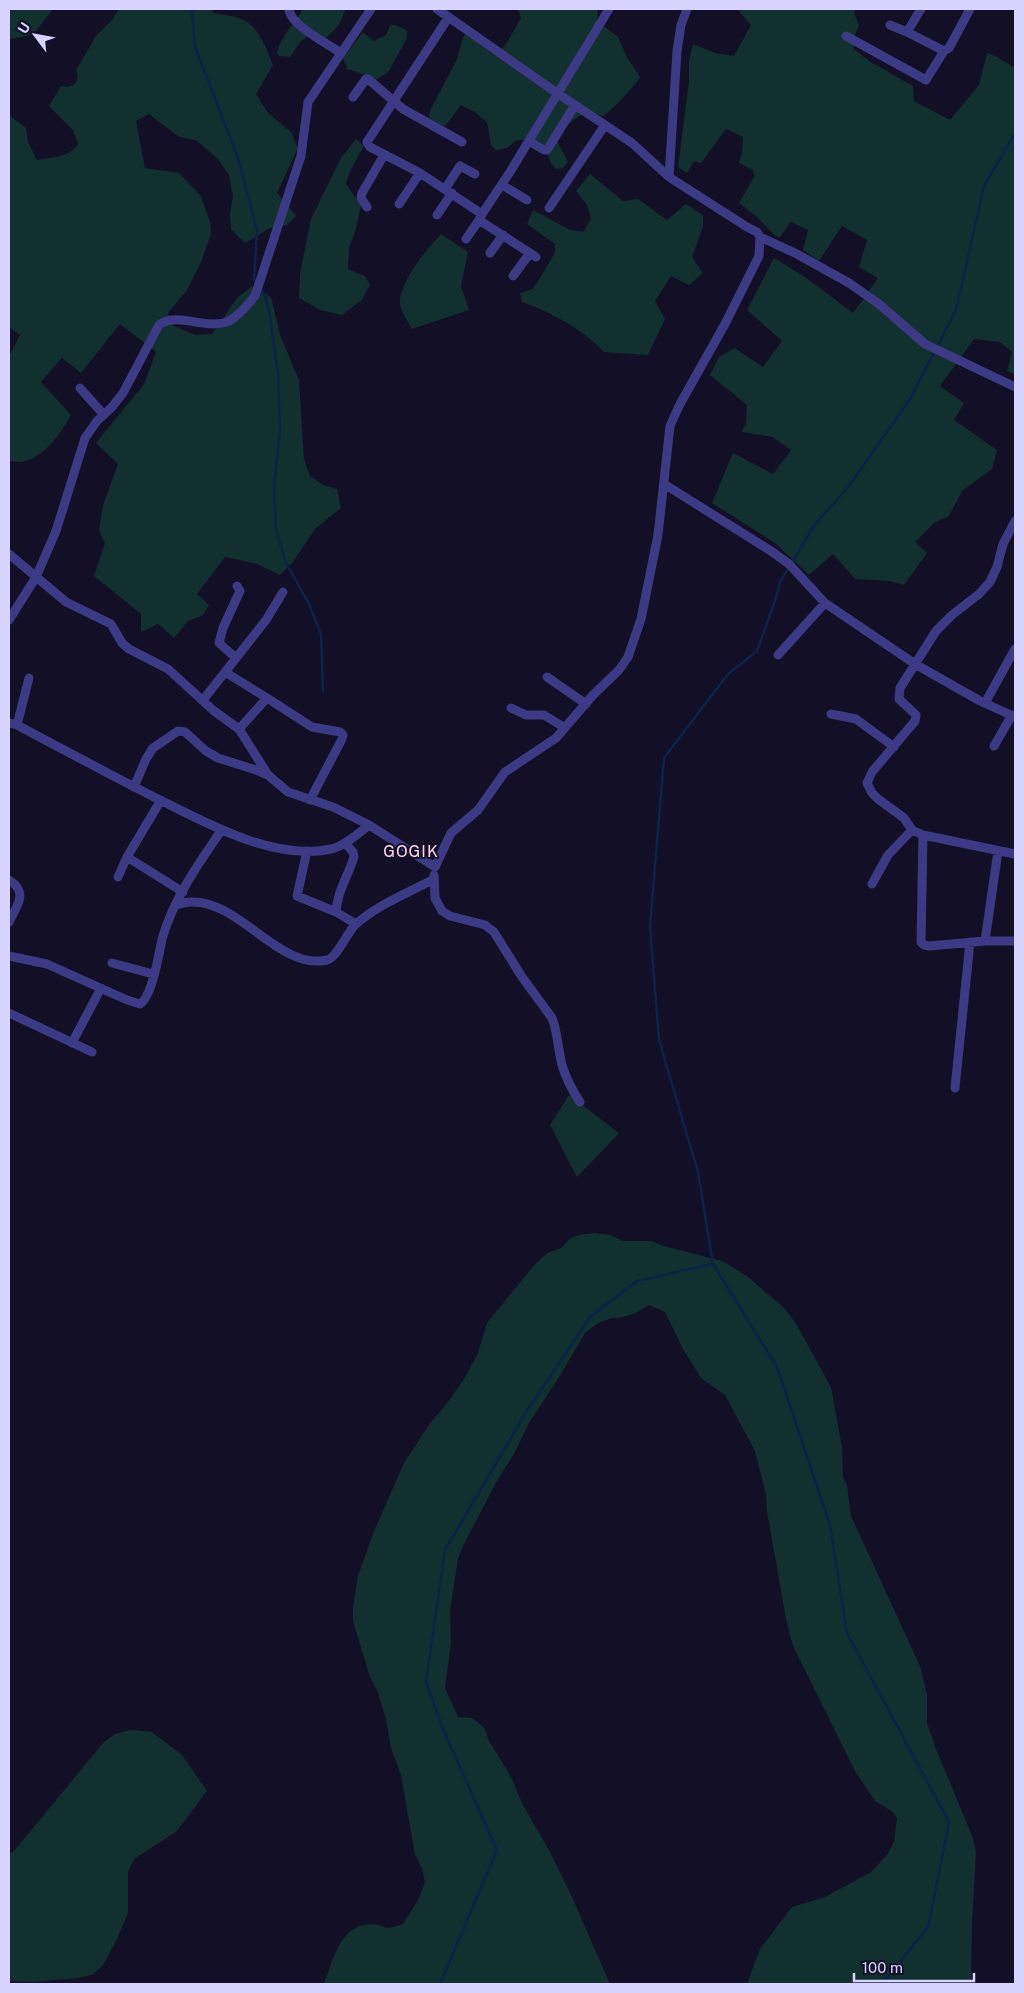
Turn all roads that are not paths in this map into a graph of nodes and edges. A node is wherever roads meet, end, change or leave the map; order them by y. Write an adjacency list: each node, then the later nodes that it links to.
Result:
1 (289, 9): 13 (street)
2 (371, 9): 13 (street)
3 (437, 9): 8 (street)
4 (609, 9): 14 (street)
5 (687, 9): 24 (street)
6 (921, 9): 10 (street)
7 (970, 9): 12 (street)
8 (448, 18): 14 (street); 16 (street)
9 (890, 25): 10 (street)
10 (907, 32): 12 (street)
11 (846, 36): 12 (street)
12 (944, 51)
13 (341, 53): 40 (street)
14 (557, 93): 17 (street); 19 (street)
15 (353, 97): 16 (street)
16 (392, 101): 20 (street); 21 (street)
17 (575, 105): 18 (street); 19 (street)
18 (605, 126): 24 (street); 30 (street)
19 (529, 141): 25 (street)
20 (462, 142)
21 (384, 155): 22 (street); 29 (street)
22 (420, 172): 26 (street); 28 (street)
23 (475, 174): 26 (street)
24 (669, 177): 34 (street)
25 (502, 185): 27 (street); 32 (street)
26 (448, 191): 31 (street); 32 (street)
27 (526, 200)
28 (399, 204)
29 (367, 207)
30 (549, 208)
31 (437, 215)
32 (481, 217): 33 (street); 35 (street)
33 (503, 235): 36 (street); 37 (street)
34 (760, 237): 38 (street); 41 (street)
35 (466, 238)
36 (490, 253)
37 (513, 276)
38 (1015, 387)
39 (80, 388): 40 (street)
40 (104, 415): 44 (street)
41 (664, 484): 47 (street); 59 (street)
42 (1015, 521): 52 (street)
43 (9, 554): 44 (street)
44 (36, 577): 48 (street); 57 (street)
45 (237, 586): 51 (street)
46 (283, 592): 51 (street)
47 (825, 603): 50 (street); 52 (street)
48 (9, 620)
49 (1015, 649): 58 (street)
50 (778, 655)
51 (236, 658): 53 (street)
52 (915, 664): 58 (street); 67 (street)
53 (225, 672): 56 (street); 57 (street)
54 (547, 677): 59 (street)
55 (29, 678): 63 (street)
56 (267, 698): 65 (street); 71 (street)
57 (203, 700): 65 (street)
58 (985, 703): 62 (street)
59 (586, 704): 64 (street)
60 (511, 708): 64 (street)
61 (831, 714): 67 (street)
62 (1013, 716): 66 (street)
63 (13, 724): 69 (street)
64 (565, 728): 81 (street)
65 (239, 729): 68 (street)
66 (994, 746)
67 (894, 747): 73 (street)
68 (268, 775): 69 (street); 71 (street)
69 (134, 787): 70 (street)
70 (161, 800): 74 (street); 80 (street)
71 (310, 800): 72 (street)
72 (369, 825): 76 (street); 81 (street)
73 (912, 830): 75 (street); 85 (street)
74 (221, 831): 77 (street); 86 (street)
75 (923, 835): 78 (street); 93 (street)
76 (345, 843): 77 (street); 88 (street)
77 (307, 851): 88 (street)
78 (998, 851): 79 (street); 91 (street)
79 (1015, 854)
80 (127, 858): 82 (street); 86 (street)
81 (435, 867): 83 (street)
82 (118, 877)
83 (434, 879): 90 (street); 102 (street)
84 (9, 880): 89 (street)
85 (872, 884)
86 (183, 892): 87 (street)
87 (175, 905): 90 (street); 96 (street)
88 (336, 912): 90 (street)
89 (9, 922)
90 (356, 924)
91 (985, 941): 92 (street); 93 (street)
92 (1015, 941)
93 (970, 942): 101 (street)
94 (9, 956): 97 (street)
95 (112, 963): 96 (street)
96 (153, 974): 97 (street)
97 (101, 988): 99 (street)
98 (9, 1013): 99 (street)
99 (72, 1043): 100 (street)
100 (92, 1052)
101 (955, 1088)
102 (580, 1102)

